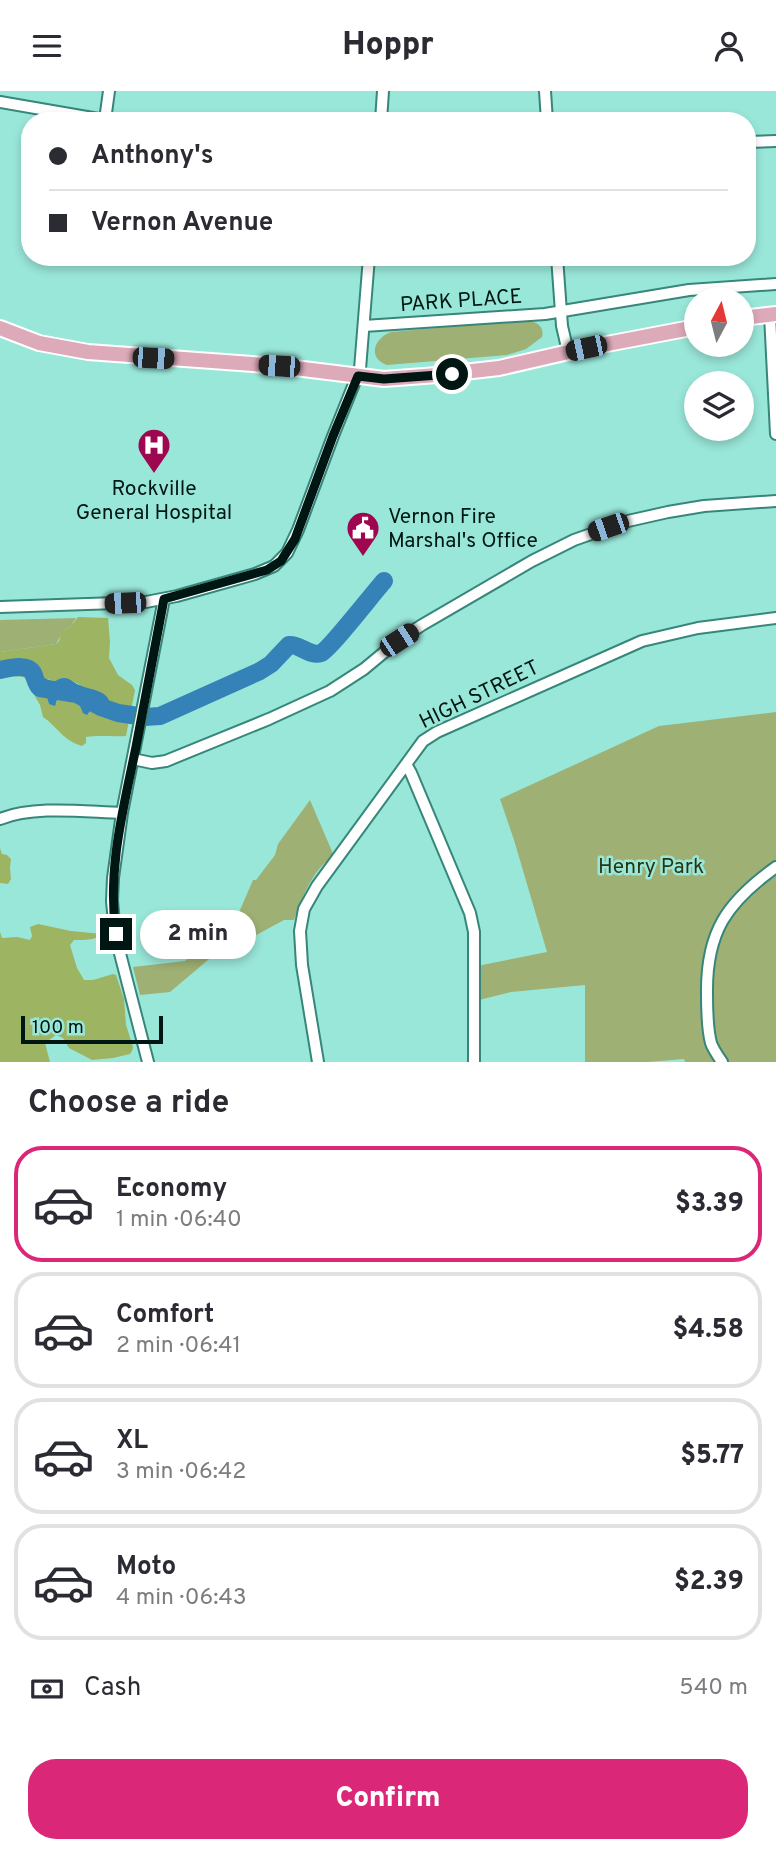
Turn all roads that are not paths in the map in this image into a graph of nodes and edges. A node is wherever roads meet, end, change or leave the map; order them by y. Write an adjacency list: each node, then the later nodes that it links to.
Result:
1 (109, 91): 6 (street)
2 (383, 91): 7 (street)
3 (545, 91): 8 (street)
4 (0, 102): 5 (street)
5 (59, 112)
6 (108, 112)
7 (382, 112)
8 (546, 112)
9 (776, 141): 10 (street)
10 (756, 142)
11 (368, 266): 17 (street)
12 (558, 266): 14 (street)
13 (776, 284): 14 (street, PARK PLACE)
14 (561, 312): 17 (street, PARK PLACE); 20 (street)
15 (773, 314): 16 (main road); 22 (street)
16 (754, 316)
17 (364, 326): 21 (street)
18 (0, 328): 21 (main road)
19 (684, 329): 20 (main road)
20 (568, 352): 21 (main road)
21 (358, 376): 24 (street)
22 (776, 434)
23 (776, 501): 27 (street)
24 (164, 599): 25 (street); 27 (street)
25 (0, 607)
26 (776, 618): 28 (street, HIGH STREET)
27 (133, 759): 29 (street)
28 (406, 764): 33 (street, HIGH STREET); 34 (street)
29 (122, 813): 30 (street); 32 (street)
30 (0, 819)
31 (776, 867): 35 (street)
32 (148, 1062)
33 (318, 1062)
34 (474, 1062)
35 (722, 1062)

